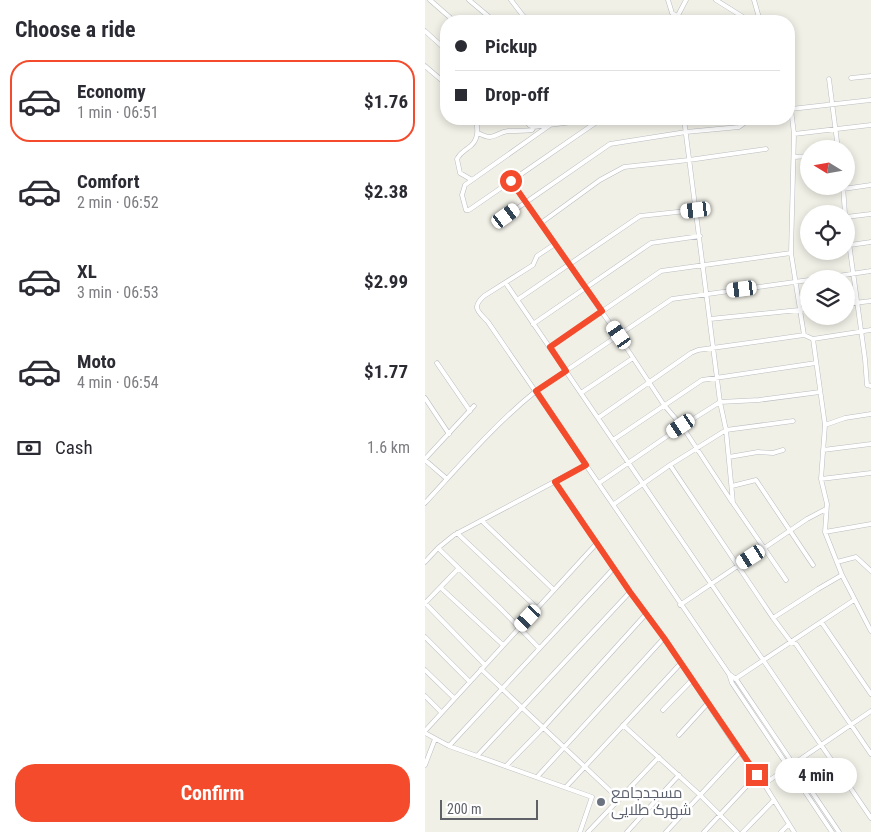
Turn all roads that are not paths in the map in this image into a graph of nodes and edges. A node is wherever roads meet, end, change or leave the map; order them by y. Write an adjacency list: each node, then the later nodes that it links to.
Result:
1 (430, 0): 8 (street)
2 (469, 0): 9 (street)
3 (511, 0): 10 (street)
4 (668, 0): 11 (street)
5 (686, 0): 12 (street)
6 (716, 0): 13 (street)
7 (754, 0): 14 (street)
8 (447, 15)
9 (487, 15)
10 (521, 15)
11 (674, 15)
12 (679, 15)
13 (741, 15)
14 (758, 15)
15 (425, 31): 16 (street)
16 (440, 44)
17 (425, 66): 20 (street)
18 (871, 76): 19 (street)
19 (851, 78)
20 (440, 79)
21 (829, 79): 23 (street)
22 (871, 100): 23 (street)
23 (832, 104): 24 (street); 34 (street)
24 (795, 109)
25 (477, 125): 35 (street)
26 (529, 125): 33 (street)
27 (550, 125): 33 (street); 43 (street)
28 (592, 125): 44 (street)
29 (685, 125): 36 (street)
30 (742, 125): 36 (street)
31 (793, 125): 37 (street)
32 (871, 126): 34 (street)
33 (534, 127): 35 (street)
34 (836, 130): 37 (street); 38 (street)
35 (478, 132): 43 (street)
36 (686, 132): 42 (street); 47 (street)
37 (794, 134): 40 (street)
38 (837, 140)
39 (766, 149): 42 (street)
40 (794, 157): 41 (street); 57 (street)
41 (800, 157)
42 (689, 160): 48 (street); 52 (street)
43 (473, 180): 44 (street)
44 (511, 181): 47 (street)
45 (871, 186): 46 (street)
46 (855, 187)
47 (525, 201): 50 (street); 52 (street)
48 (696, 210): 53 (street); 58 (street)
49 (871, 214): 51 (street)
50 (506, 216)
51 (855, 216)
52 (541, 223): 55 (street)
53 (700, 236): 59 (street); 66 (street)
54 (871, 242): 56 (street)
55 (555, 244): 58 (street); 93 (street)
56 (855, 244)
57 (791, 253): 59 (street); 64 (street)
58 (569, 264): 66 (street); 68 (street)
59 (703, 264): 67 (street); 73 (street)
60 (871, 271): 61 (street)
61 (855, 274)
62 (800, 281): 64 (street)
63 (855, 281): 71 (street)
64 (796, 282): 67 (street); 72 (street)
65 (507, 285): 68 (street)
66 (586, 288): 73 (street); 75 (street)
67 (707, 294): 74 (street); 79 (street)
68 (517, 300): 75 (street)
69 (871, 301): 71 (street)
70 (855, 302): 71 (street)
71 (858, 302): 78 (street)
72 (800, 310): 74 (street)
73 (602, 311): 79 (street); 82 (street)
74 (710, 319): 83 (street)
75 (533, 324): 82 (street)
76 (802, 325): 80 (street)
77 (871, 330): 78 (street)
78 (861, 332): 81 (street); 86 (street)
79 (619, 335): 84 (street); 89 (street)
80 (804, 336): 81 (street); 83 (street)
81 (813, 339): 88 (street)
82 (550, 347): 89 (street)
83 (714, 348): 90 (street); 91 (street)
84 (633, 358): 91 (street); 95 (street)
85 (871, 358): 86 (street)
86 (865, 359): 92 (street)
87 (437, 363): 100 (street)
88 (816, 363): 90 (street); 94 (street)
89 (566, 371): 93 (street); 95 (street)
90 (718, 377): 97 (street); 98 (street)
91 (649, 382): 98 (street); 102 (street)
92 (871, 386)
93 (536, 391): 116 (street); 119 (street)
94 (820, 392): 97 (street); 104 (street)
95 (581, 393): 102 (street)
96 (425, 398): 107 (street)
97 (720, 402): 105 (street); 106 (street)
98 (664, 405): 105 (street); 108 (street)
99 (474, 406): 100 (street)
100 (470, 411): 107 (street)
101 (871, 414): 104 (street)
102 (597, 418): 108 (street)
103 (793, 421): 106 (street)
104 (825, 425): 112 (street)
105 (681, 426): 110 (street); 115 (street)
106 (726, 430): 110 (street); 114 (street)
107 (449, 434): 113 (street)
108 (613, 440): 115 (street)
109 (871, 444): 112 (street)
110 (696, 448): 117 (street); 126 (street)
111 (783, 450): 114 (street)
112 (823, 450): 120 (street)
113 (426, 457): 119 (street)
114 (729, 457): 124 (street)
115 (628, 462): 122 (street); 123 (street)
116 (586, 465): 121 (street); 122 (street)
117 (670, 465): 123 (street); 140 (street)
118 (871, 472): 120 (street)
119 (447, 479): 125 (street)
120 (821, 479): 128 (street)
121 (555, 482): 129 (street); 134 (street)
122 (599, 483): 127 (street)
123 (643, 484): 127 (street); 146 (street)
124 (732, 486): 126 (street); 131 (street)
125 (425, 503)
126 (733, 503): 136 (street)
127 (614, 504): 152 (street)
128 (826, 509): 131 (street); 132 (street)
129 (482, 521): 133 (street); 148 (street)
130 (871, 524): 132 (street)
131 (792, 530): 136 (street); 139 (street)
132 (825, 532): 138 (street)
133 (457, 533): 135 (street); 153 (street)
134 (597, 543): 141 (street); 148 (street)
135 (437, 548): 137 (street); 142 (street)
136 (765, 548): 140 (street); 145 (street)
137 (425, 562)
138 (837, 562): 143 (street); 144 (street)
139 (813, 565)
140 (737, 567): 146 (street); 155 (street)
141 (614, 568): 149 (street); 163 (street)
142 (458, 569): 147 (street); 157 (street)
143 (871, 571)
144 (842, 575): 150 (street); 155 (street)
145 (786, 580)
146 (711, 584): 152 (street); 164 (street)
147 (441, 588): 151 (street); 162 (street)
148 (554, 590): 153 (street)
149 (630, 592): 154 (street); 179 (street)
150 (854, 600): 156 (street); 158 (street)
151 (425, 603): 166 (street)
152 (681, 605): 169 (street)
153 (537, 608): 157 (street)
154 (646, 614): 160 (street); 187 (street)
155 (773, 618): 161 (street)
156 (821, 623): 161 (street); 175 (street)
157 (519, 628): 162 (street); 163 (street)
158 (871, 631)
159 (425, 637): 172 (street)
160 (664, 638): 165 (street); 193 (street)
161 (791, 642): 164 (street); 184 (street)
162 (503, 645): 166 (street)
163 (539, 648): 174 (street)
164 (763, 660): 170 (street); 191 (street)
165 (681, 663): 171 (street); 186 (street)
166 (485, 665): 167 (street)
167 (481, 669): 172 (street); 174 (street)
168 (425, 670): 177 (street)
169 (729, 674): 170 (street); 173 (street)
170 (736, 679): 173 (street); 199 (street)
171 (692, 680): 178 (street); 180 (street)
172 (469, 681): 177 (street)
173 (731, 683): 202 (street)
174 (502, 688): 179 (street); 192 (street)
175 (871, 694)
176 (425, 696): 182 (street)
177 (454, 698): 182 (street)
178 (708, 703): 189 (street); 194 (street)
179 (522, 708): 187 (street); 196 (street)
180 (663, 710)
181 (871, 711): 184 (street)
182 (441, 712): 185 (street)
183 (425, 721): 185 (street)
184 (852, 724): 191 (street); 195 (street)
185 (430, 725): 188 (street)
186 (623, 725): 197 (street); 201 (street)
187 (543, 728): 193 (street); 200 (street)
188 (425, 732): 190 (street)
189 (679, 735)
190 (435, 739): 192 (street); 198 (street)
191 (821, 745): 199 (street); 212 (street)
192 (449, 746): 196 (street)
193 (563, 748): 201 (street); 205 (street)
194 (740, 752): 203 (street); 208 (street)
195 (871, 754)
196 (477, 756): 200 (street)
197 (659, 756): 204 (street); 209 (street)
198 (425, 764)
199 (793, 764): 202 (street); 224 (street)
200 (506, 766): 205 (street)
201 (585, 766): 207 (street); 209 (street)
202 (788, 767): 206 (street); 223 (street)
203 (757, 775): 206 (street); 211 (street)
204 (679, 776): 208 (street); 216 (street)
205 (537, 777): 207 (street)
206 (765, 784): 210 (street)
207 (566, 788): 214 (street)
208 (700, 795): 211 (street); 217 (street)
209 (619, 799): 215 (street)
210 (774, 800): 213 (street); 220 (street)
211 (721, 814): 218 (street); 219 (street)
212 (871, 818)
213 (789, 824): 221 (street); 222 (street)
214 (580, 832)
215 (588, 832)
216 (627, 832)
217 (666, 832)
218 (704, 832)
219 (737, 832)
220 (743, 832)
221 (781, 832)
222 (794, 832)
223 (832, 832)
224 (839, 832)

